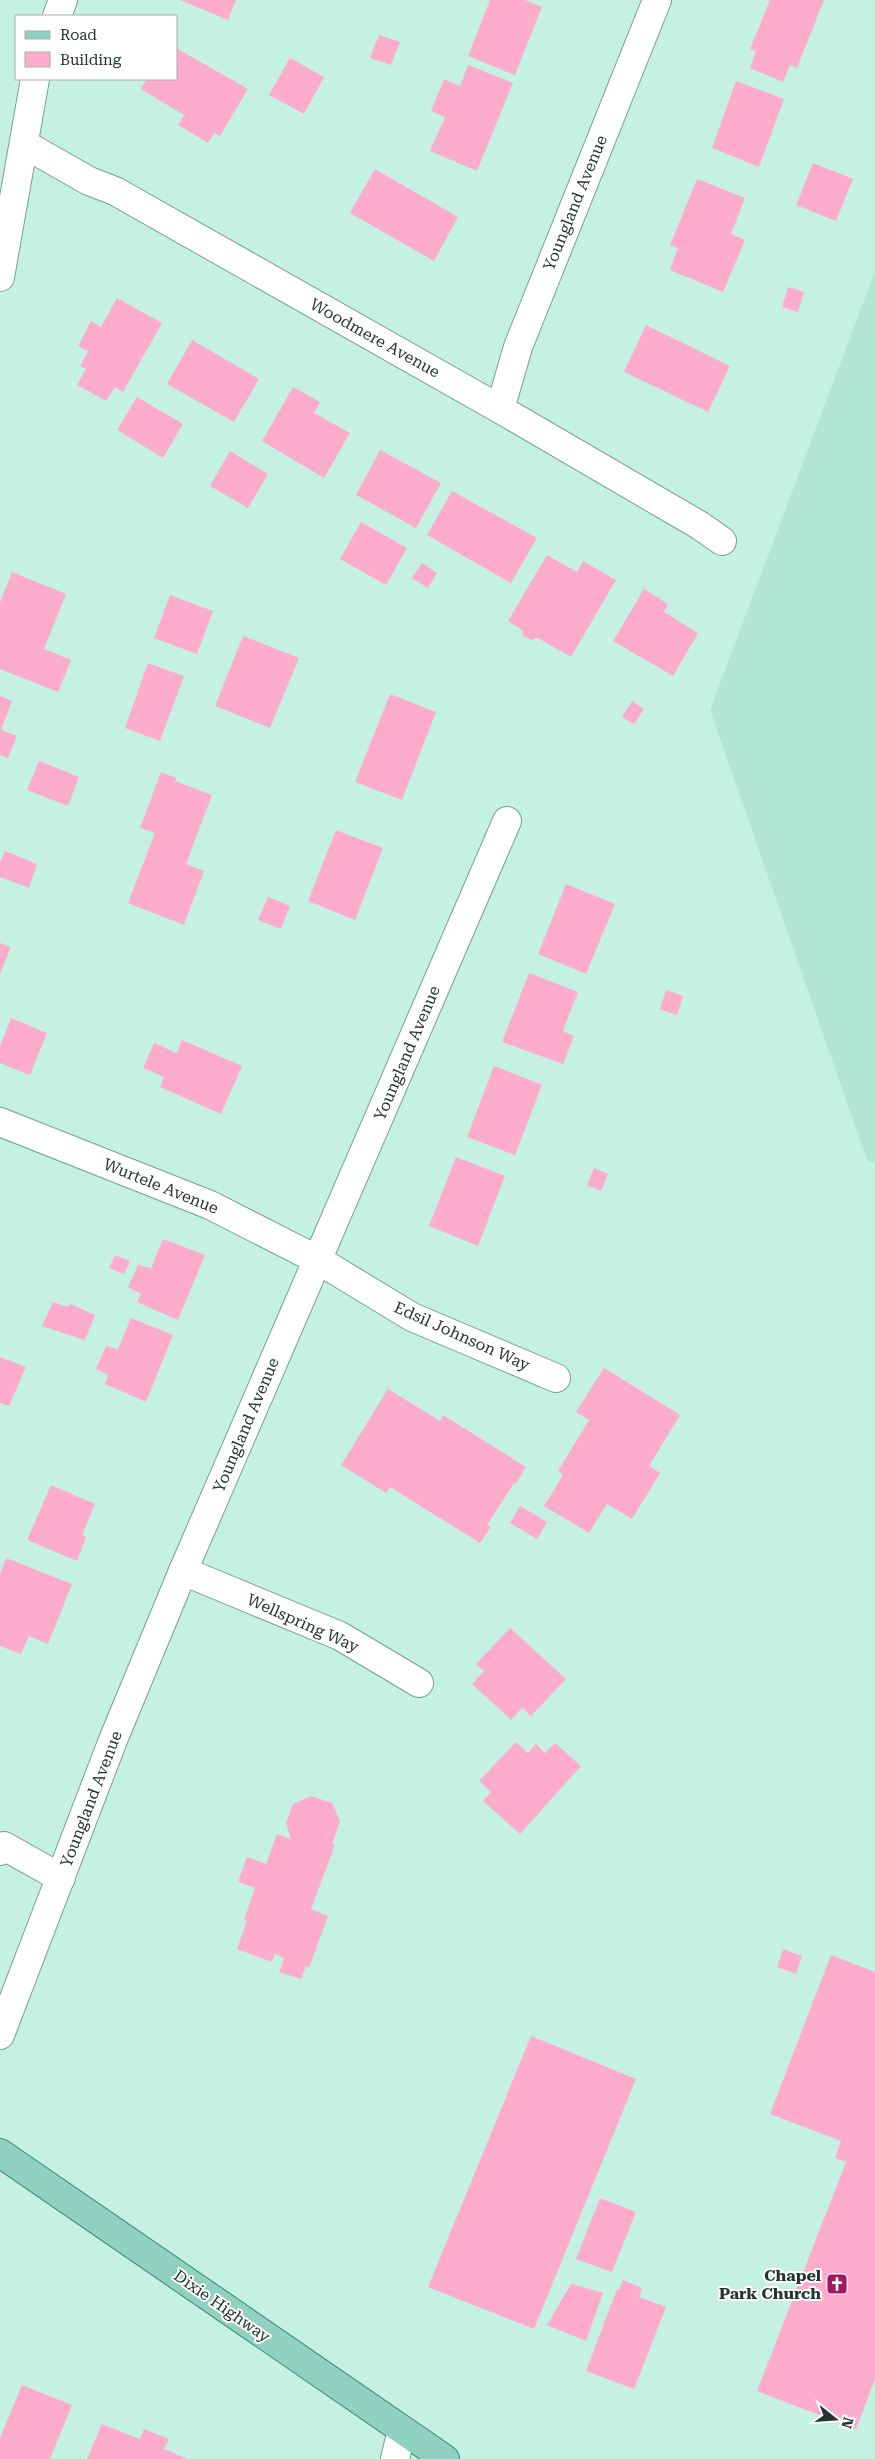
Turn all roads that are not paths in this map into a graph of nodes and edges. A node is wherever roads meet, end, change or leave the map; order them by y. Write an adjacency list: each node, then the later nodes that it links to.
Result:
1 (63, 0): 3 (street)
2 (657, 0): 7 (street, Youngland Avenue)
3 (57, 15)
4 (36, 80): 5 (street)
5 (24, 144): 6 (street); 7 (street, Woodmere Avenue)
6 (0, 277)
7 (500, 409): 8 (street, Woodmere Avenue)
8 (722, 541)
9 (507, 821): 11 (street, Youngland Avenue)
10 (0, 1122): 11 (street, Wurtele Avenue)
11 (318, 1260): 12 (street, Edsil Johnson Way); 13 (street, Youngland Avenue)
12 (556, 1378)
13 (182, 1571): 14 (street, Wellspring Way); 16 (street, Youngland Avenue)
14 (418, 1683)
15 (0, 1851): 16 (street)
16 (61, 1878): 17 (street, Youngland Avenue)
17 (0, 2035)
18 (0, 2152): 19 (main road, Dixie Highway)
19 (402, 2430): 20 (street); 21 (main road, Dixie Highway)
20 (395, 2459)
21 (445, 2459)

